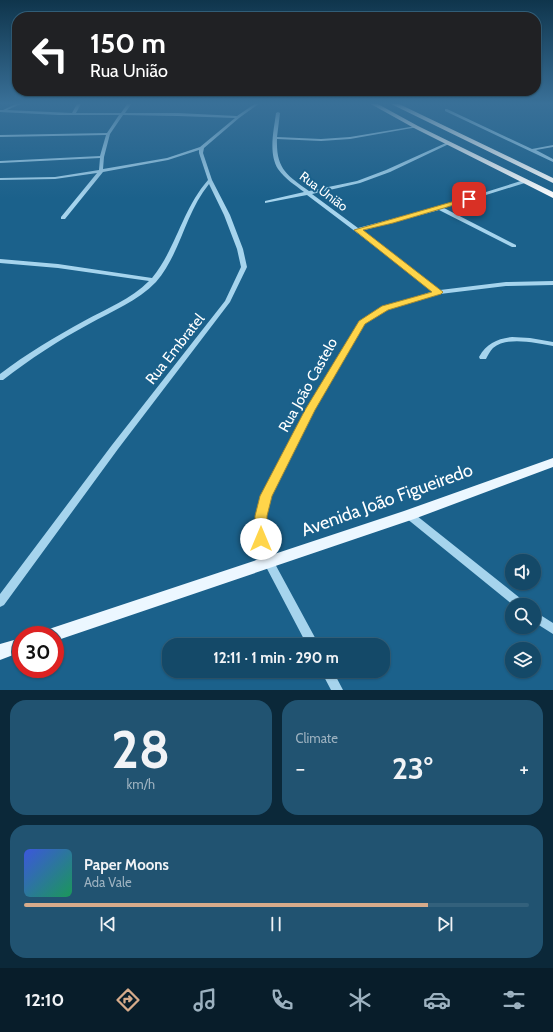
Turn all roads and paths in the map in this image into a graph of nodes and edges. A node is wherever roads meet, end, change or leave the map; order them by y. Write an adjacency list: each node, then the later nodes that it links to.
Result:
1 (43, 135): 8 (street)
2 (108, 135): 14 (street)
3 (217, 135): 12 (street)
4 (367, 135): 9 (street)
5 (433, 135): 10 (highway)
6 (458, 135): 22 (highway)
7 (500, 135): 13 (street)
8 (0, 136)
9 (275, 138): 23 (street, Rua União)
10 (449, 143): 15 (highway); 23 (street)
11 (553, 146): 13 (street)
12 (202, 148): 18 (street); 20 (street, Rua Embratel)
13 (532, 150): 16 (street)
14 (102, 157): 17 (street); 18 (street)
15 (478, 158): 21 (highway); 22 (highway)
16 (553, 161)
17 (0, 162)
18 (101, 171): 19 (street); 27 (street)
19 (0, 179)
20 (210, 180): 31 (street); 41 (street, Rua Embratel)
21 (526, 181): 24 (highway); 26 (street)
22 (553, 182)
23 (308, 193): 25 (street); 28 (street, Rua União)
24 (553, 195)
25 (267, 202)
26 (440, 208): 28 (street); 29 (street)
27 (63, 218)
28 (357, 230): 33 (street, Rua União)
29 (514, 246)
30 (0, 261): 31 (street)
31 (154, 280): 36 (street)
32 (553, 284): 33 (street, Rua João Castelo)
33 (439, 292): 39 (street, Rua João Castelo)
34 (553, 344): 35 (street)
35 (483, 356)
36 (0, 378)
37 (553, 462): 38 (main road, Avenida João Figueiredo)
38 (409, 515): 39 (main road, Avenida João Figueiredo); 40 (street)
39 (269, 563): 44 (main road, Avenida João Figueiredo); 45 (street, Rua João Castelo)
40 (512, 598)
41 (0, 602)
42 (541, 621): 43 (street)
43 (553, 629)
44 (64, 631)
45 (309, 638)
46 (12, 648): 47 (main road)
47 (0, 652)
48 (331, 678): 49 (street)
49 (337, 690)

